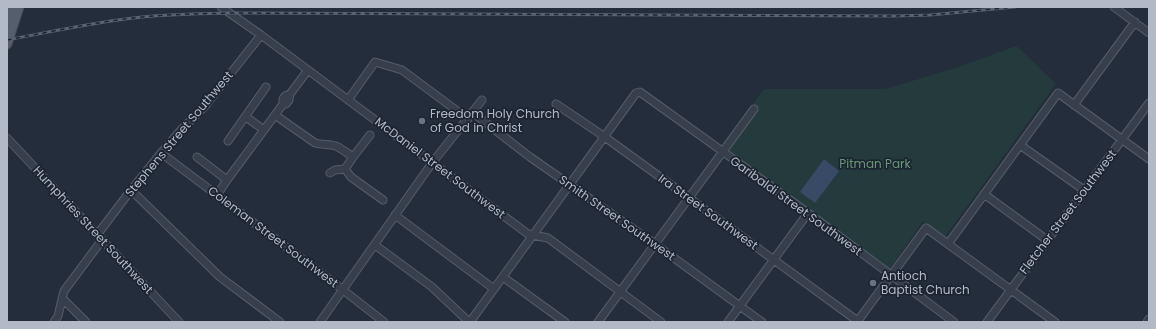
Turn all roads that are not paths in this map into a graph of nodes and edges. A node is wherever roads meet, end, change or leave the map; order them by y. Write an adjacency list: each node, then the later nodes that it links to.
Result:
1 (11, 7): 5 (main road)
2 (19, 7): 9 (main road)
3 (221, 7): 8 (street, McDaniel Street Southwest)
4 (1114, 7): 6 (street)
5 (7, 20)
6 (1135, 22): 7 (street); 16 (street)
7 (1149, 33)
8 (261, 35): 10 (street, McDaniel Street Southwest); 30 (street, Stephens Street Southwest)
9 (7, 44)
10 (308, 70): 12 (street, McDaniel Street Southwest); 19 (street)
11 (266, 87): 20 (street)
12 (348, 100): 21 (street); 34 (street, McDaniel Street Southwest)
13 (482, 100): 18 (street)
14 (1149, 103): 26 (street, Fletcher Street Southwest)
15 (556, 104): 24 (street, Ira Street Southwest)
16 (1074, 105): 26 (street); 28 (street)
17 (754, 109): 29 (street)
18 (472, 112): 21 (street); 38 (street, Smith Street Southwest)
19 (275, 115): 22 (street); 32 (street)
20 (246, 117): 22 (street); 27 (street)
21 (468, 119): 34 (street)
22 (264, 130): 37 (street)
23 (370, 135): 32 (street)
24 (604, 137): 29 (street, Garibaldi Street Southwest); 38 (street); 43 (street, Ira Street Southwest)
25 (7, 138): 48 (street, Humphries Street Southwest)
26 (1122, 140): 33 (street); 40 (street, Fletcher Street Southwest)
27 (228, 141)
28 (1020, 144): 40 (street); 42 (street)
29 (723, 152): 43 (street); 45 (street, Garibaldi Street Southwest)
30 (161, 153): 39 (street, Stephens Street Southwest); 41 (street, Coleman Street Southwest)
31 (197, 157): 37 (street)
32 (353, 157): 35 (street)
33 (1149, 159)
34 (432, 163): 46 (street); 47 (street, McDaniel Street Southwest)
35 (345, 170): 36 (street); 44 (street)
36 (330, 173)
37 (227, 180): 41 (street)
38 (570, 184): 47 (street); 51 (street, Smith Street Southwest)
39 (131, 190): 48 (street, Stephens Street Southwest); 66 (street)
40 (1084, 190): 49 (street, Fletcher Street Southwest)
41 (219, 192): 57 (street, Coleman Street Southwest)
42 (984, 194): 49 (street); 52 (street)
43 (689, 198): 51 (street); 53 (street, Ira Street Southwest)
44 (383, 200)
45 (808, 213): 53 (street); 54 (street, Garibaldi Street Southwest)
46 (395, 215): 50 (street); 56 (street)
47 (533, 235): 55 (street); 59 (street, McDaniel Street Southwest)
48 (100, 237): 60 (street, Stephens Street Southwest); 65 (street, Humphries Street Southwest)
49 (1047, 240): 58 (street, Fletcher Street Southwest)
50 (375, 244): 57 (street); 69 (street)
51 (655, 244): 59 (street); 61 (street, Smith Street Southwest)
52 (948, 244): 54 (street); 58 (street)
53 (773, 260): 61 (street); 75 (street, Ira Street Southwest)
54 (891, 276): 75 (street); 76 (street, Garibaldi Street Southwest)
55 (503, 277): 56 (street); 70 (street)
56 (494, 289): 69 (street)
57 (343, 290): 67 (street); 68 (street, Coleman Street Southwest)
58 (1011, 290): 77 (street, Fletcher Street Southwest); 78 (street)
59 (620, 292): 71 (street); 72 (street, McDaniel Street Southwest)
60 (62, 298): 63 (street, Stephens Street Southwest); 64 (street)
61 (740, 306): 73 (street); 74 (street, Smith Street Southwest)
62 (1149, 319): 79 (street)
63 (54, 322)
64 (86, 322)
65 (179, 322)
66 (280, 322)
67 (320, 322)
68 (384, 322)
69 (469, 322)
70 (565, 322)
71 (598, 322)
72 (661, 322)
73 (728, 322)
74 (762, 322)
75 (858, 322)
76 (954, 322)
77 (987, 322)
78 (1055, 322)
79 (1147, 322)

